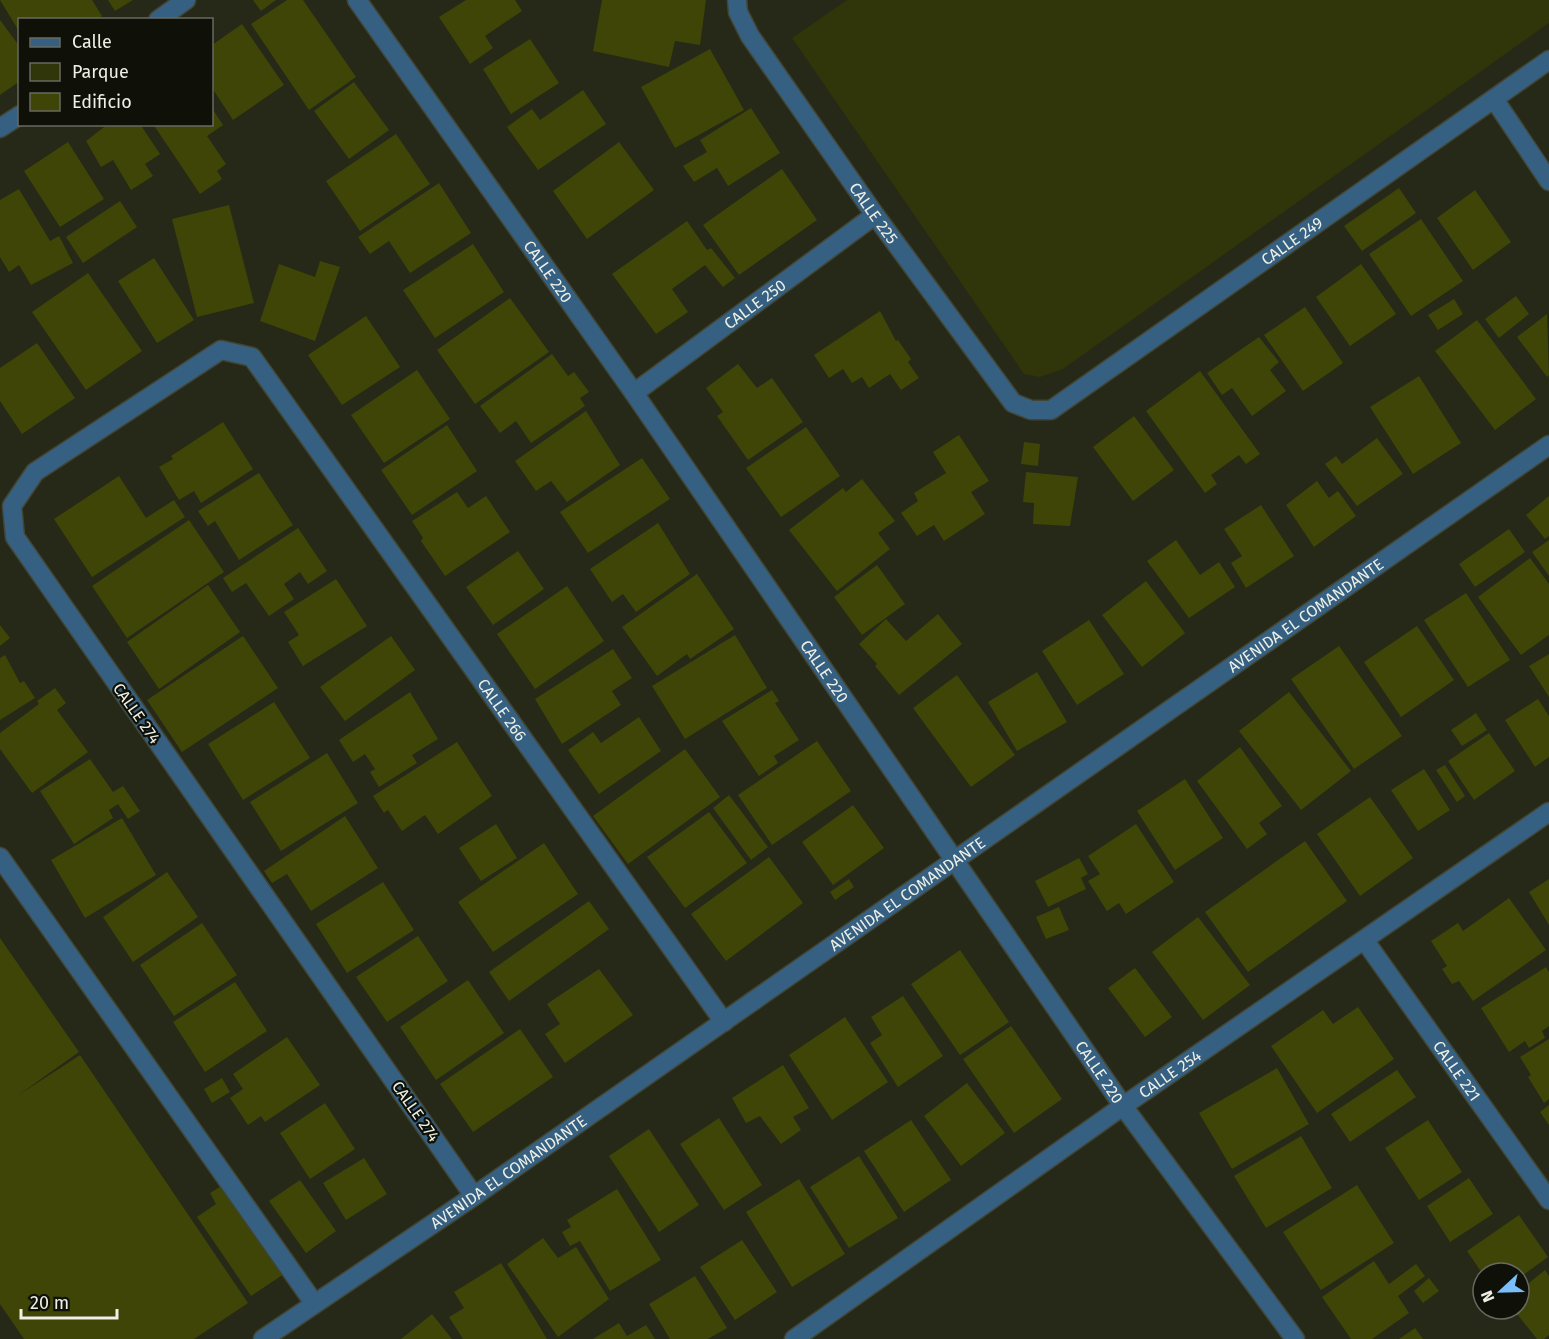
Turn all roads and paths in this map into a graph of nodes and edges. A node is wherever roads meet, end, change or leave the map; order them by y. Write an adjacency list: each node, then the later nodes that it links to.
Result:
1 (186, 0): 4 (street)
2 (357, 0): 11 (street, CALLE 220)
3 (737, 0): 10 (street, CALLE 225)
4 (161, 18)
5 (1549, 60): 6 (street, CALLE 249)
6 (1494, 99): 9 (street); 13 (street, CALLE 249)
7 (18, 116): 8 (street)
8 (0, 128)
9 (1549, 181)
10 (875, 215): 11 (street, CALLE 250); 13 (street, CALLE 225)
11 (634, 393): 17 (street, CALLE 220)
12 (280, 396): 19 (street, CALLE 266); 21 (street, CALLE 274)
13 (1031, 410)
14 (1549, 445): 17 (street, AVENIDA EL COMANDANTE)
15 (1549, 812): 18 (street, CALLE 254)
16 (0, 857): 23 (street)
17 (954, 860): 19 (street, AVENIDA EL COMANDANTE); 20 (street, CALLE 220)
18 (1365, 941): 20 (street, CALLE 254); 22 (street, CALLE 221)
19 (724, 1022): 21 (street, AVENIDA EL COMANDANTE)
20 (1123, 1107): 25 (street, CALLE 254); 26 (street, CALLE 220)
21 (474, 1196): 23 (street, AVENIDA EL COMANDANTE)
22 (1549, 1200)
23 (314, 1303): 24 (street, AVENIDA EL COMANDANTE)
24 (273, 1336)
25 (794, 1339)
26 (1295, 1339)

